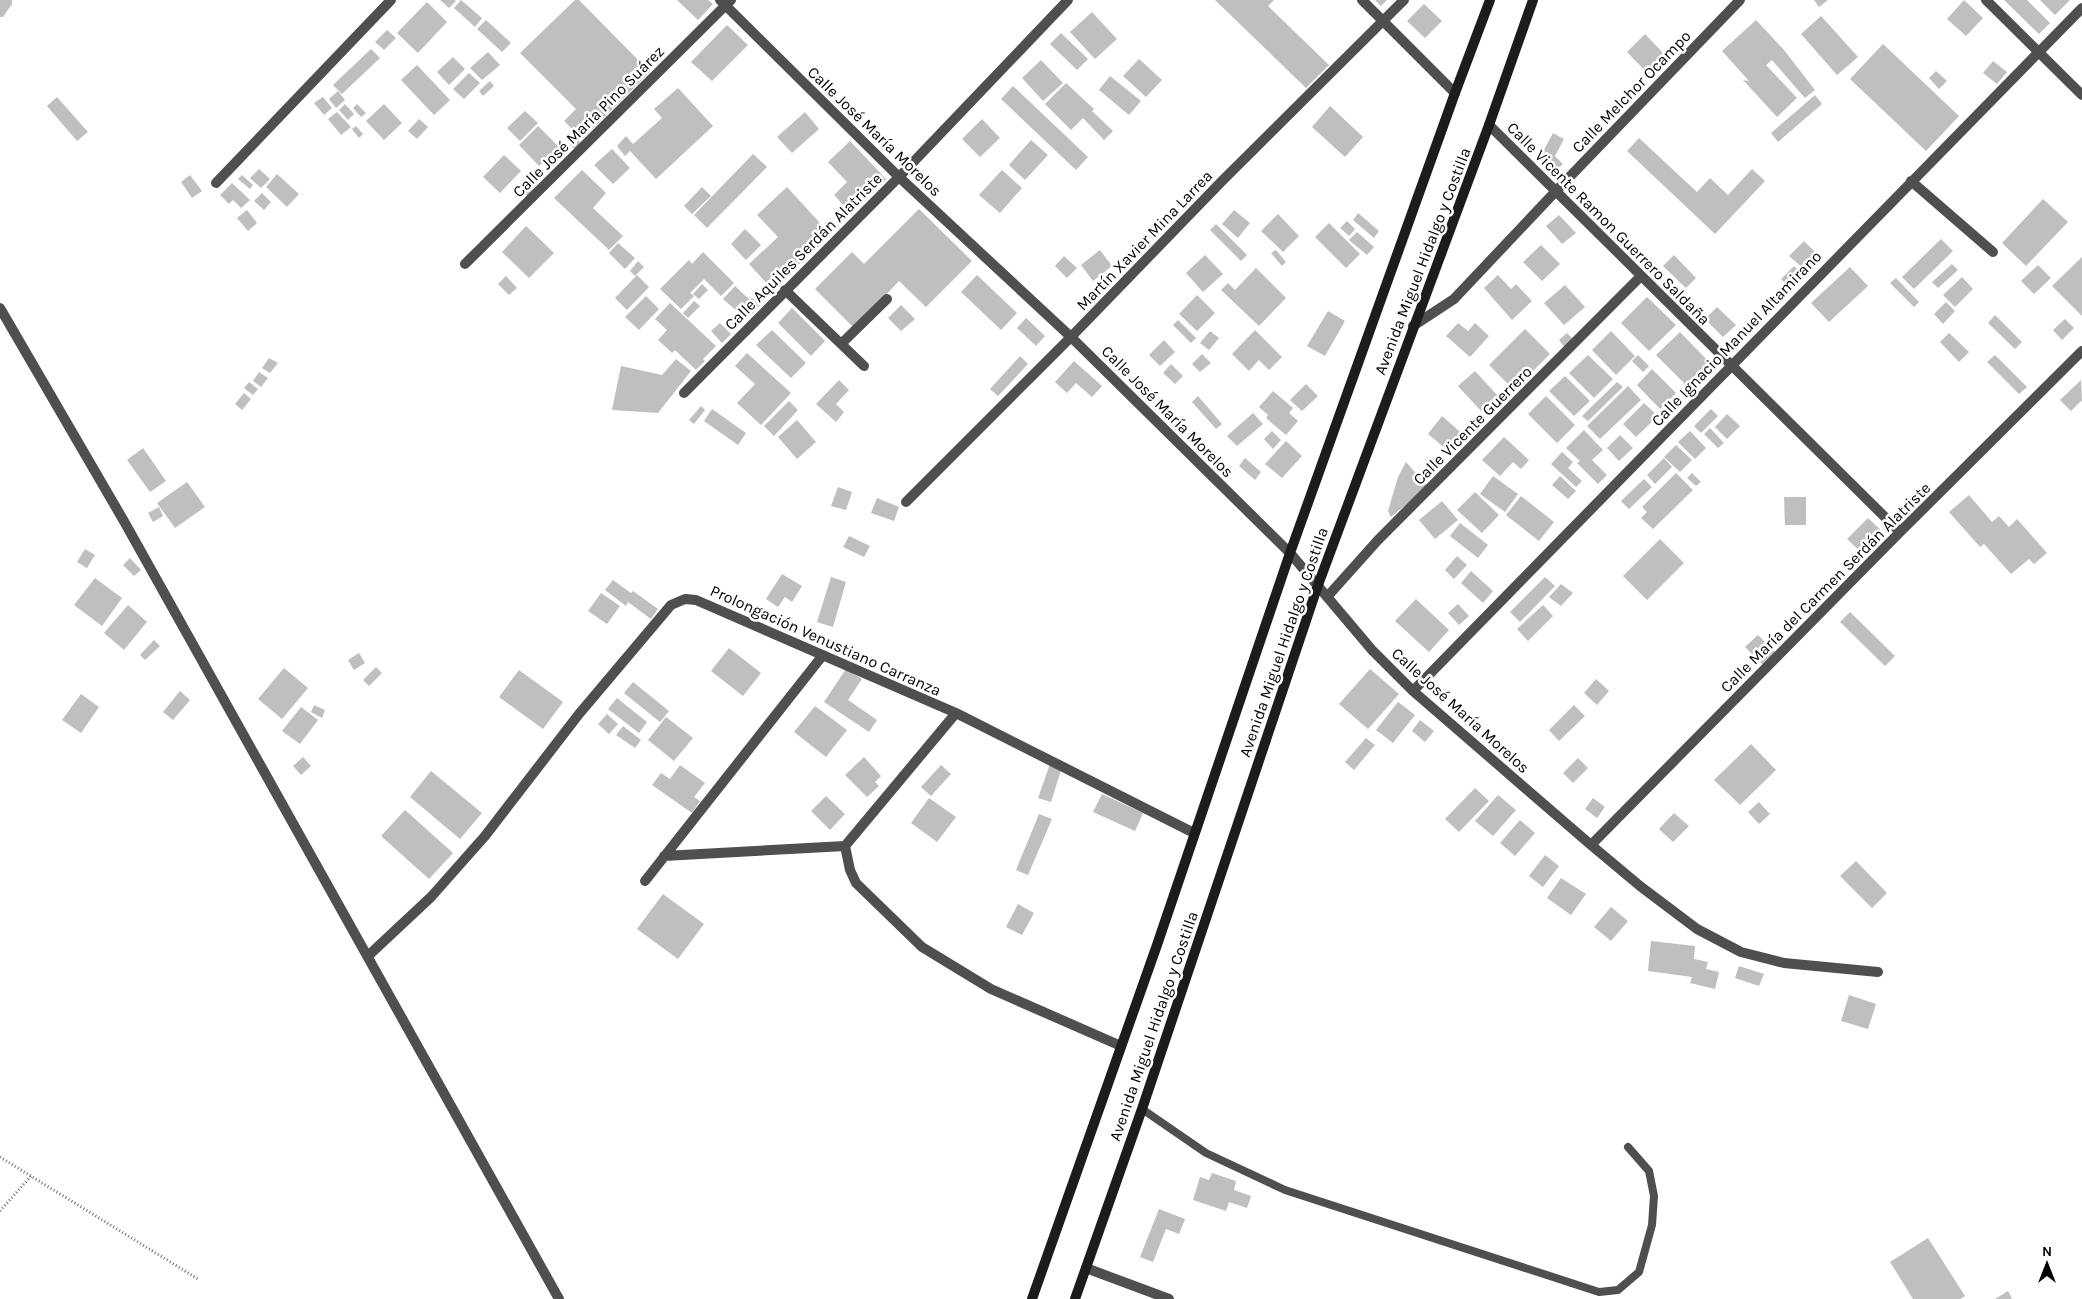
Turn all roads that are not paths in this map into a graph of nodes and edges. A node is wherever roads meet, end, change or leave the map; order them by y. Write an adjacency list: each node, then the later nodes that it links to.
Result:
1 (391, 0): 18 (street)
2 (1068, 0): 16 (street, Calle Aquiles Serdán Alatriste)
3 (1362, 0): 11 (street)
4 (1404, 0): 11 (street, Martín Xavier Mina Larrea)
5 (1490, 0): 13 (main road, Avenida Miguel Hidalgo y Costilla)
6 (1533, 0): 15 (main road, Avenida Miguel Hidalgo y Costilla)
7 (1740, 0): 19 (street, Calle Melchor Ocampo)
8 (1986, 0): 12 (street)
9 (726, 2): 16 (street, Calle José María Morelos); 21 (street, Calle José María Pino Suárez)
10 (2082, 8): 12 (street, Calle Ignacio Manuel Altamirano)
11 (1383, 22): 13 (street); 27 (street, Martín Xavier Mina Larrea)
12 (2039, 51): 14 (street); 17 (street, Calle Ignacio Manuel Altamirano)
13 (1454, 93): 35 (main road, Avenida Miguel Hidalgo y Costilla)
14 (2082, 95)
15 (1489, 125): 19 (street, Calle Vicente Ramon Guerrero Saldaña); 26 (main road, Avenida Miguel Hidalgo y Costilla)
16 (899, 177): 23 (street, Calle Aquiles Serdán Alatriste); 27 (street, Calle José María Morelos)
17 (1911, 181): 20 (street); 30 (street, Calle Ignacio Manuel Altamirano)
18 (216, 183)
19 (1556, 191): 22 (street, Calle Vicente Ramon Guerrero Saldaña); 26 (street, Calle Melchor Ocampo)
20 (1993, 252)
21 (465, 264)
22 (1641, 276): 30 (street, Calle Vicente Ramon Guerrero Saldaña); 37 (street, Calle Vicente Guerrero)
23 (785, 290): 28 (street); 32 (street, Calle Aquiles Serdán Alatriste)
24 (887, 299): 28 (street)
25 (0, 308): 46 (street)
26 (1413, 326): 36 (main road, Avenida Miguel Hidalgo y Costilla)
27 (1072, 338): 33 (street, Martín Xavier Mina Larrea); 35 (street, Calle José María Morelos)
28 (842, 344): 31 (street)
29 (2082, 351): 34 (street, Calle María del Carmen Serdán Alatriste)
30 (1731, 365): 34 (street, Calle Vicente Ramon Guerrero Saldaña); 39 (street, Calle Ignacio Manuel Altamirano)
31 (864, 366)
32 (684, 393)
33 (906, 502)
34 (1900, 532): 42 (street, Calle María del Carmen Serdán Alatriste)
35 (1290, 553): 36 (street, Calle José María Morelos); 41 (main road, Avenida Miguel Hidalgo y Costilla)
36 (1318, 585): 37 (street, Calle José María Morelos); 49 (main road, Avenida Miguel Hidalgo y Costilla)
37 (1327, 597): 39 (street, Calle José María Morelos)
38 (822, 655): 40 (street, Prolongación Venustiano Carranza); 44 (street); 46 (street, Prolongación Venustiano Carranza)
39 (1413, 691): 42 (street, Calle José María Morelos)
40 (956, 713): 41 (street, Prolongación Venustiano Carranza); 43 (street)
41 (1194, 833): 48 (main road, Avenida Miguel Hidalgo y Costilla)
42 (1591, 845): 47 (street, Calle José María Morelos)
43 (845, 846): 44 (street); 48 (street)
44 (664, 856): 45 (street)
45 (645, 881)
46 (368, 955): 52 (street)
47 (1878, 972)
48 (1121, 1046): 53 (main road, Avenida Miguel Hidalgo y Costilla)
49 (1142, 1109): 50 (lane); 51 (main road, Avenida Miguel Hidalgo y Costilla)
50 (1628, 1147)
51 (1086, 1268): 54 (main road, Avenida Miguel Hidalgo y Costilla); 55 (street)
52 (559, 1299)
53 (1032, 1299)
54 (1075, 1299)
55 (1169, 1299)

